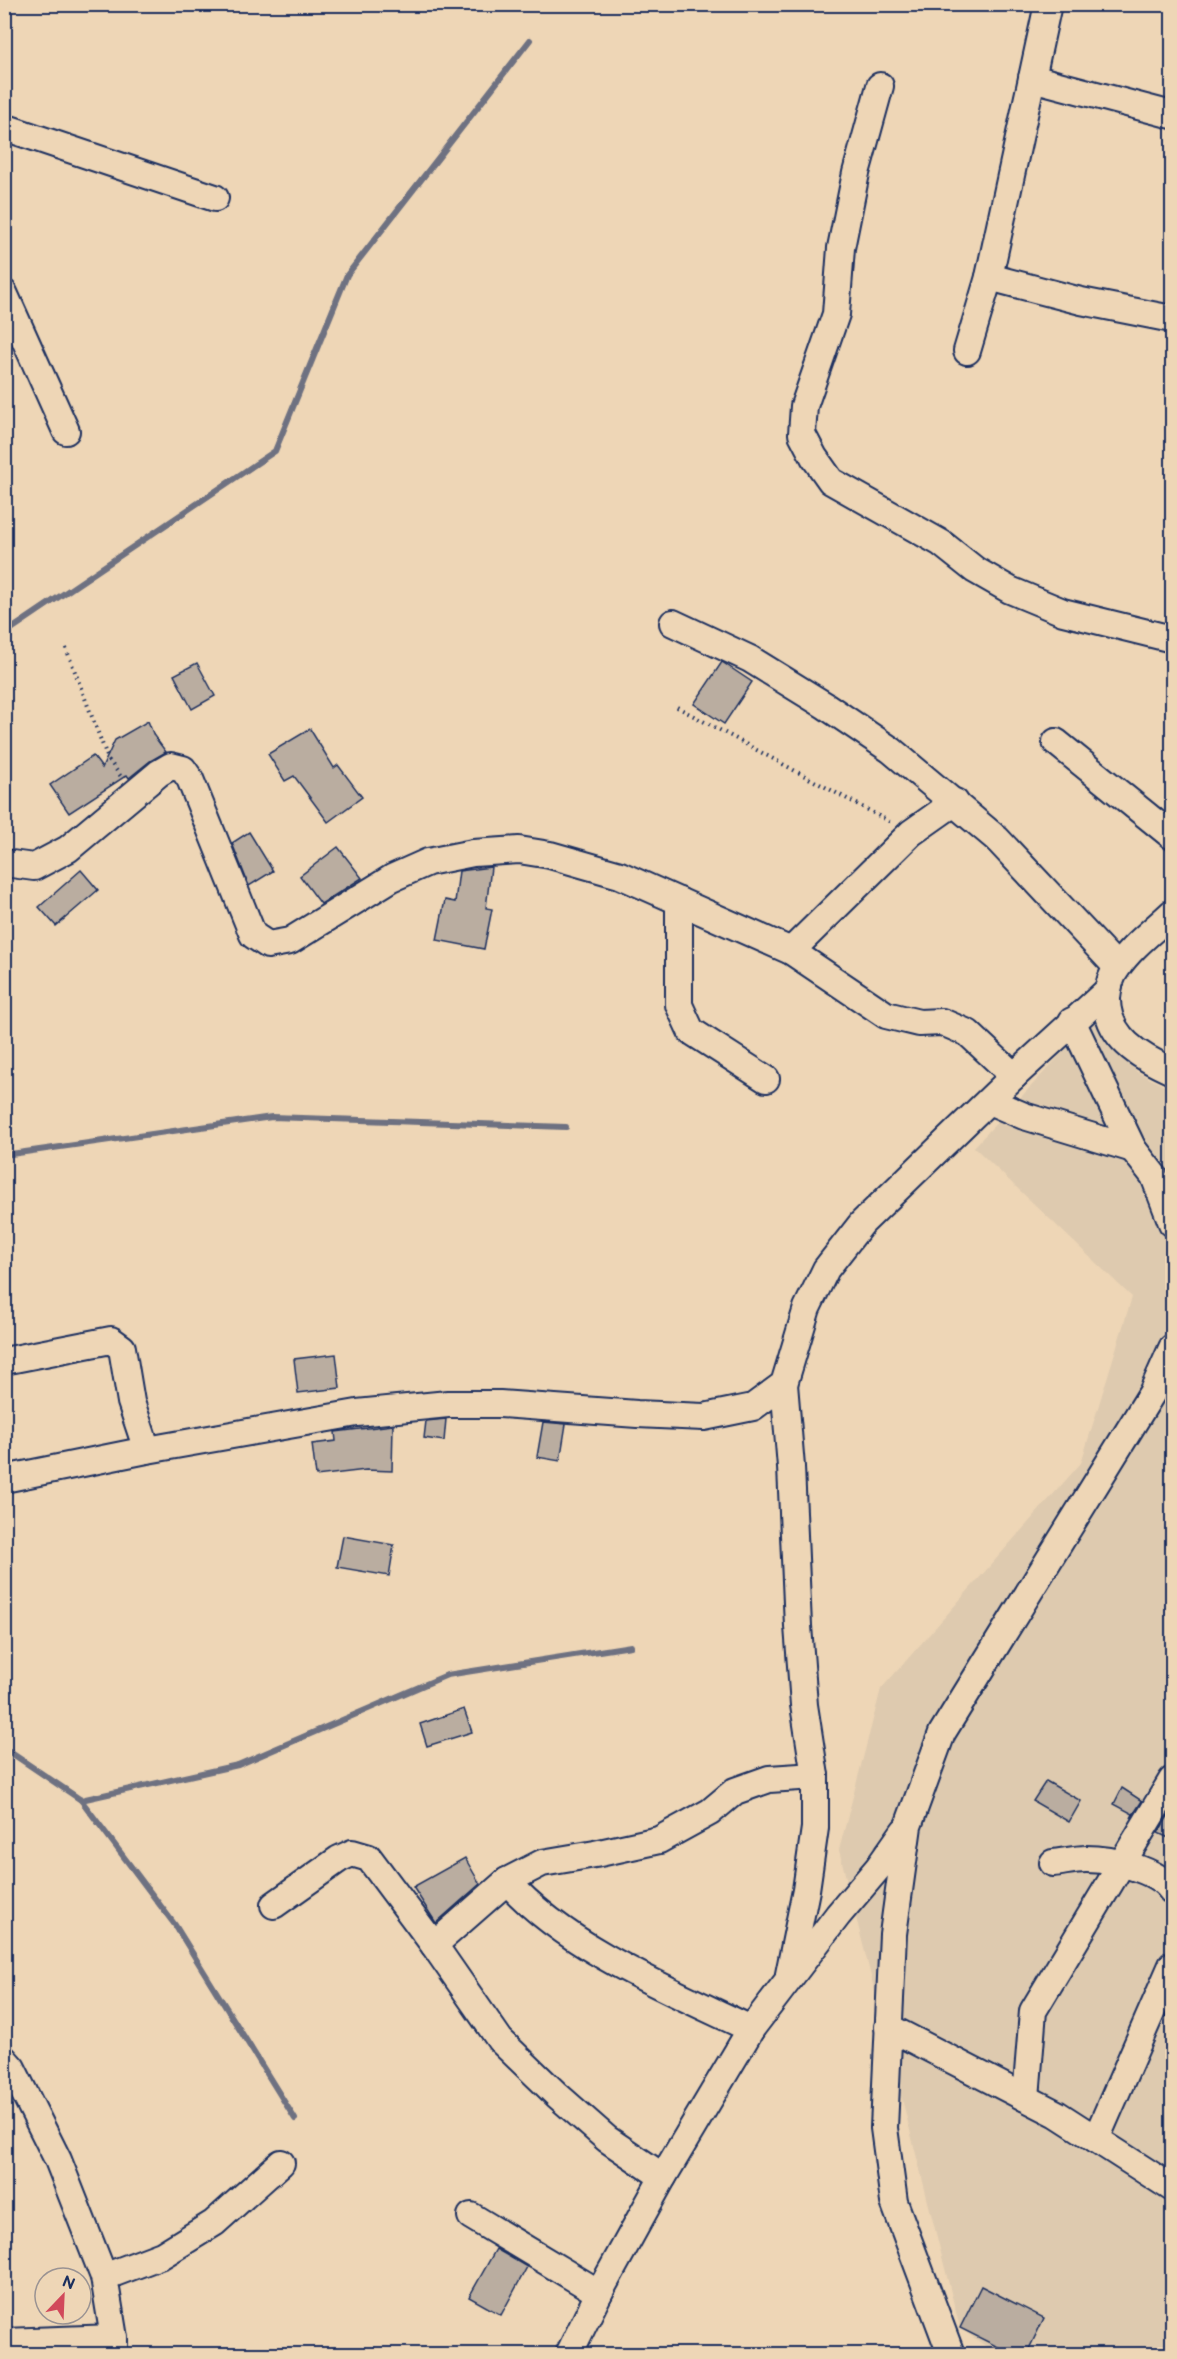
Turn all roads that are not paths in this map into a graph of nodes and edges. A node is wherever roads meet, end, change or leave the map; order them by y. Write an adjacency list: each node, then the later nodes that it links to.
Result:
1 (1048, 4): 2 (street)
2 (1032, 78): 4 (street); 7 (street)
3 (880, 86): 13 (street)
4 (1173, 115)
5 (4, 127): 6 (street)
6 (215, 198)
7 (989, 277): 9 (street); 10 (street)
8 (4, 293): 11 (street)
9 (1173, 319)
10 (967, 351)
11 (66, 431)
12 (673, 623): 15 (street)
13 (1173, 639)
14 (1056, 742): 16 (street)
15 (955, 802): 20 (street); 21 (street)
16 (1173, 836)
17 (4, 863): 18 (street)
18 (679, 901): 20 (street); 26 (street)
19 (1173, 913): 21 (street)
20 (791, 951): 25 (street)
21 (1118, 967): 22 (street)
22 (1107, 991): 23 (street); 24 (street)
23 (1072, 1021): 25 (street); 28 (street)
24 (1173, 1071)
25 (1014, 1076): 27 (street)
26 (766, 1079)
27 (989, 1101): 28 (street); 32 (street)
28 (1133, 1149): 29 (street)
29 (1173, 1223)
30 (1173, 1348): 37 (street)
31 (4, 1361): 33 (street)
32 (784, 1384): 33 (street); 35 (street)
33 (147, 1450): 34 (street)
34 (4, 1479)
35 (815, 1776): 40 (street); 45 (street)
36 (1173, 1780): 39 (street)
37 (908, 1826): 45 (street); 46 (street)
38 (1053, 1863): 39 (street)
39 (1122, 1864): 41 (street); 49 (street)
40 (507, 1881): 43 (street); 47 (street)
41 (1173, 1891)
42 (274, 1905): 43 (street)
43 (434, 1945): 52 (street)
44 (1173, 1965): 50 (street)
45 (789, 1978): 47 (street)
46 (888, 2027): 49 (street); 60 (street)
47 (751, 2029): 52 (street)
48 (4, 2058): 55 (street)
49 (1026, 2098): 50 (street)
50 (1096, 2139): 53 (street)
51 (281, 2163): 55 (street)
52 (663, 2177): 56 (street)
53 (1173, 2188)
54 (471, 2216): 56 (street)
55 (104, 2277): 58 (street)
56 (598, 2294): 59 (street)
57 (4, 2342): 58 (street)
58 (114, 2346)
59 (569, 2355)
60 (951, 2355)

